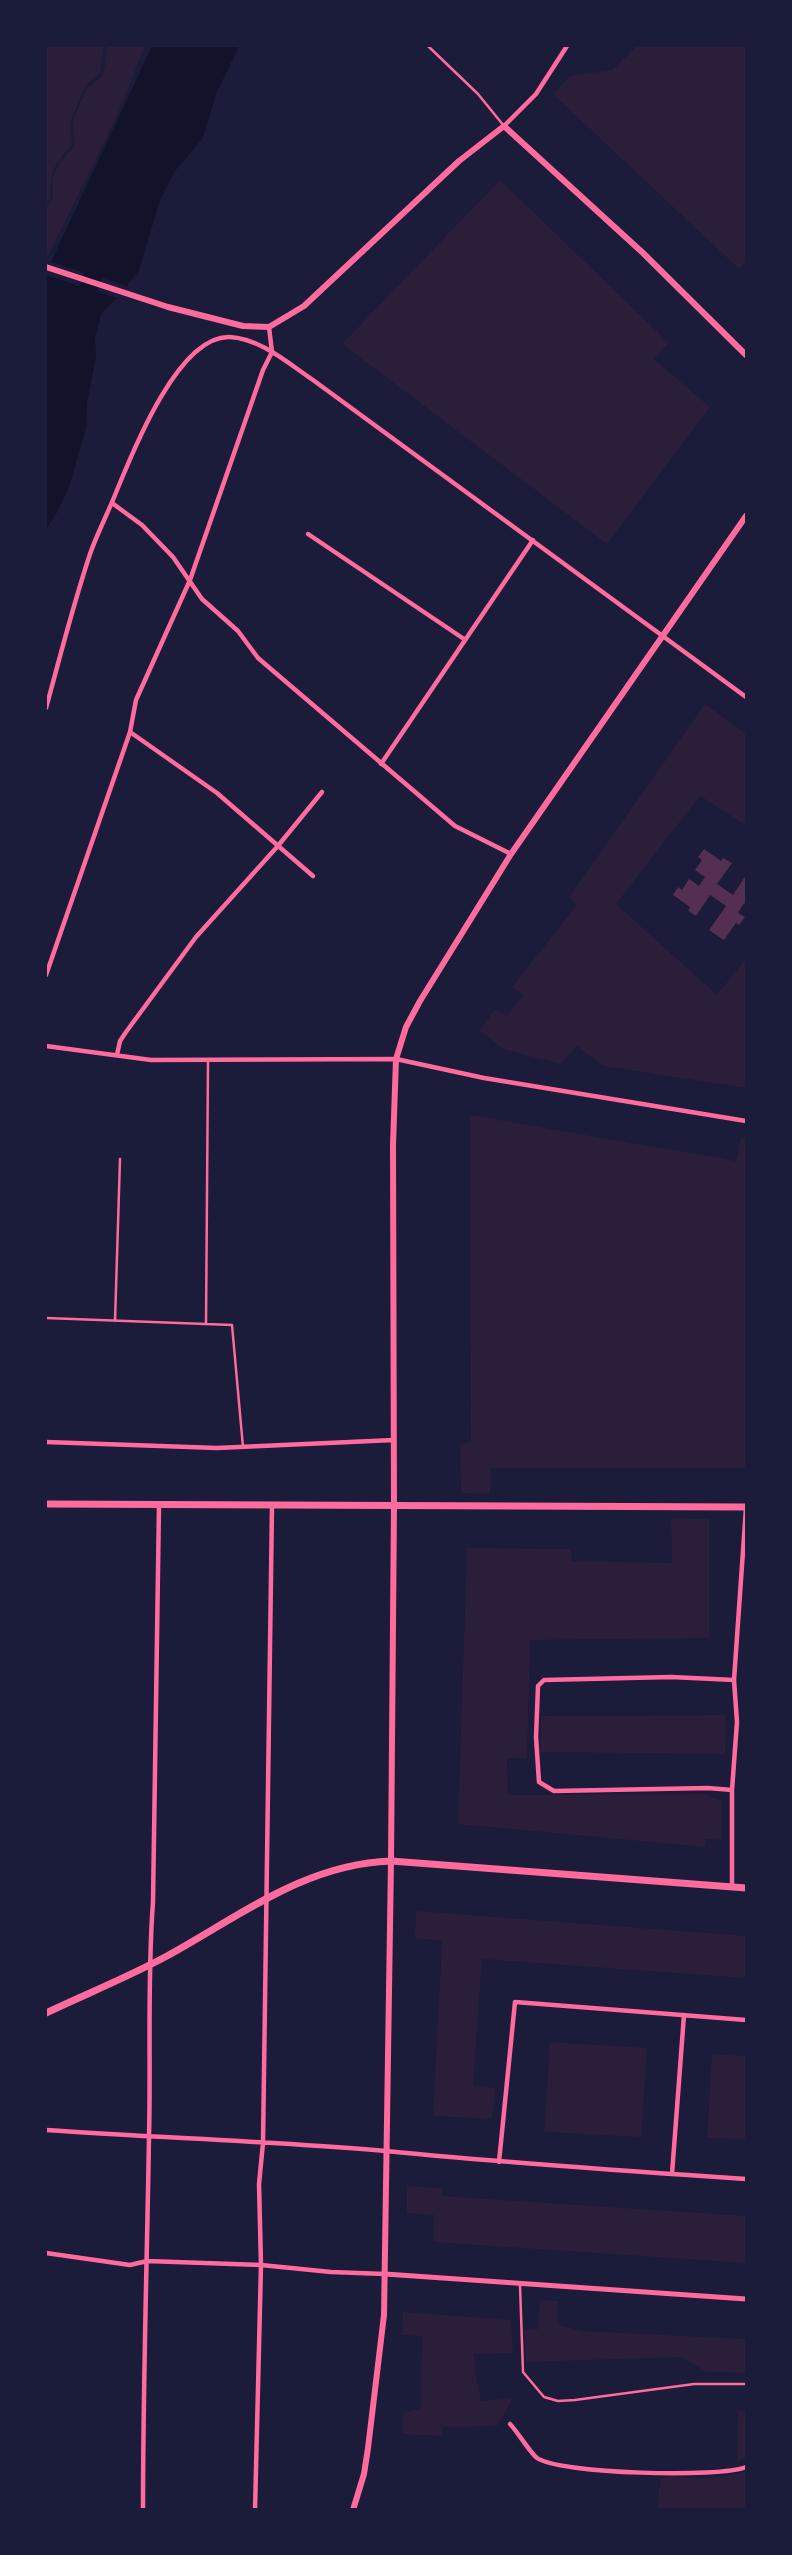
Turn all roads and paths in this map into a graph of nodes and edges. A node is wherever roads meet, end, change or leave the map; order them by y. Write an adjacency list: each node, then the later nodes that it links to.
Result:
1 (428, 46): 3 (lane)
2 (567, 46): 3 (street)
3 (504, 126): 5 (main road); 7 (main road)
4 (46, 267): 5 (main road)
5 (269, 327): 6 (street)
6 (272, 352): 8 (street); 11 (street); 12 (street)
7 (747, 355)
8 (112, 503): 12 (street); 16 (street)
9 (747, 516): 13 (main road)
10 (308, 534): 14 (street)
11 (533, 540): 13 (street); 14 (street)
12 (190, 580): 17 (street); 18 (street)
13 (664, 636): 15 (street); 21 (main road)
14 (464, 639): 18 (street)
15 (747, 697)
16 (46, 708)
17 (130, 732): 20 (street); 23 (street)
18 (381, 764): 21 (street)
19 (322, 792): 20 (street)
20 (277, 847): 22 (street); 25 (street)
21 (511, 854): 26 (main road)
22 (313, 876)
23 (46, 975)
24 (46, 1046): 25 (street)
25 (117, 1055): 27 (street)
26 (396, 1059): 27 (street); 28 (street); 33 (main road)
27 (208, 1061): 32 (lane)
28 (747, 1121)
29 (120, 1159): 31 (lane)
30 (46, 1318): 31 (lane)
31 (115, 1321): 32 (lane)
32 (205, 1324): 35 (lane)
33 (394, 1440): 35 (street); 39 (main road)
34 (46, 1442): 35 (street)
35 (243, 1447)
36 (46, 1504): 37 (main road)
37 (159, 1505): 38 (main road); 47 (street)
38 (272, 1505): 39 (main road); 46 (street)
39 (394, 1505): 40 (main road); 43 (main road)
40 (746, 1507): 41 (street)
41 (734, 1680): 42 (street); 42 (street)
42 (732, 1790): 44 (street)
43 (391, 1861): 44 (main road); 46 (main road); 54 (main road)
44 (732, 1887): 45 (main road)
45 (747, 1888)
46 (265, 1900): 47 (main road); 53 (street)
47 (148, 1965): 48 (main road); 52 (street)
48 (46, 2013)
49 (684, 2015): 50 (street); 55 (street); 56 (street)
50 (747, 2020)
51 (46, 2130): 52 (street)
52 (149, 2137): 53 (street); 59 (street)
53 (263, 2143): 54 (street); 60 (street)
54 (387, 2151): 55 (street); 61 (main road)
55 (499, 2162): 56 (street)
56 (672, 2174): 57 (street)
57 (747, 2179)
58 (46, 2253): 59 (street)
59 (147, 2261): 60 (street); 67 (street)
60 (261, 2265): 61 (street); 68 (street)
61 (385, 2274): 62 (street); 69 (main road)
62 (520, 2285): 63 (street); 64 (lane)
63 (747, 2299)
64 (747, 2384)
65 (510, 2424): 66 (street)
66 (747, 2467)
67 (143, 2510)
68 (255, 2510)
69 (353, 2510)

